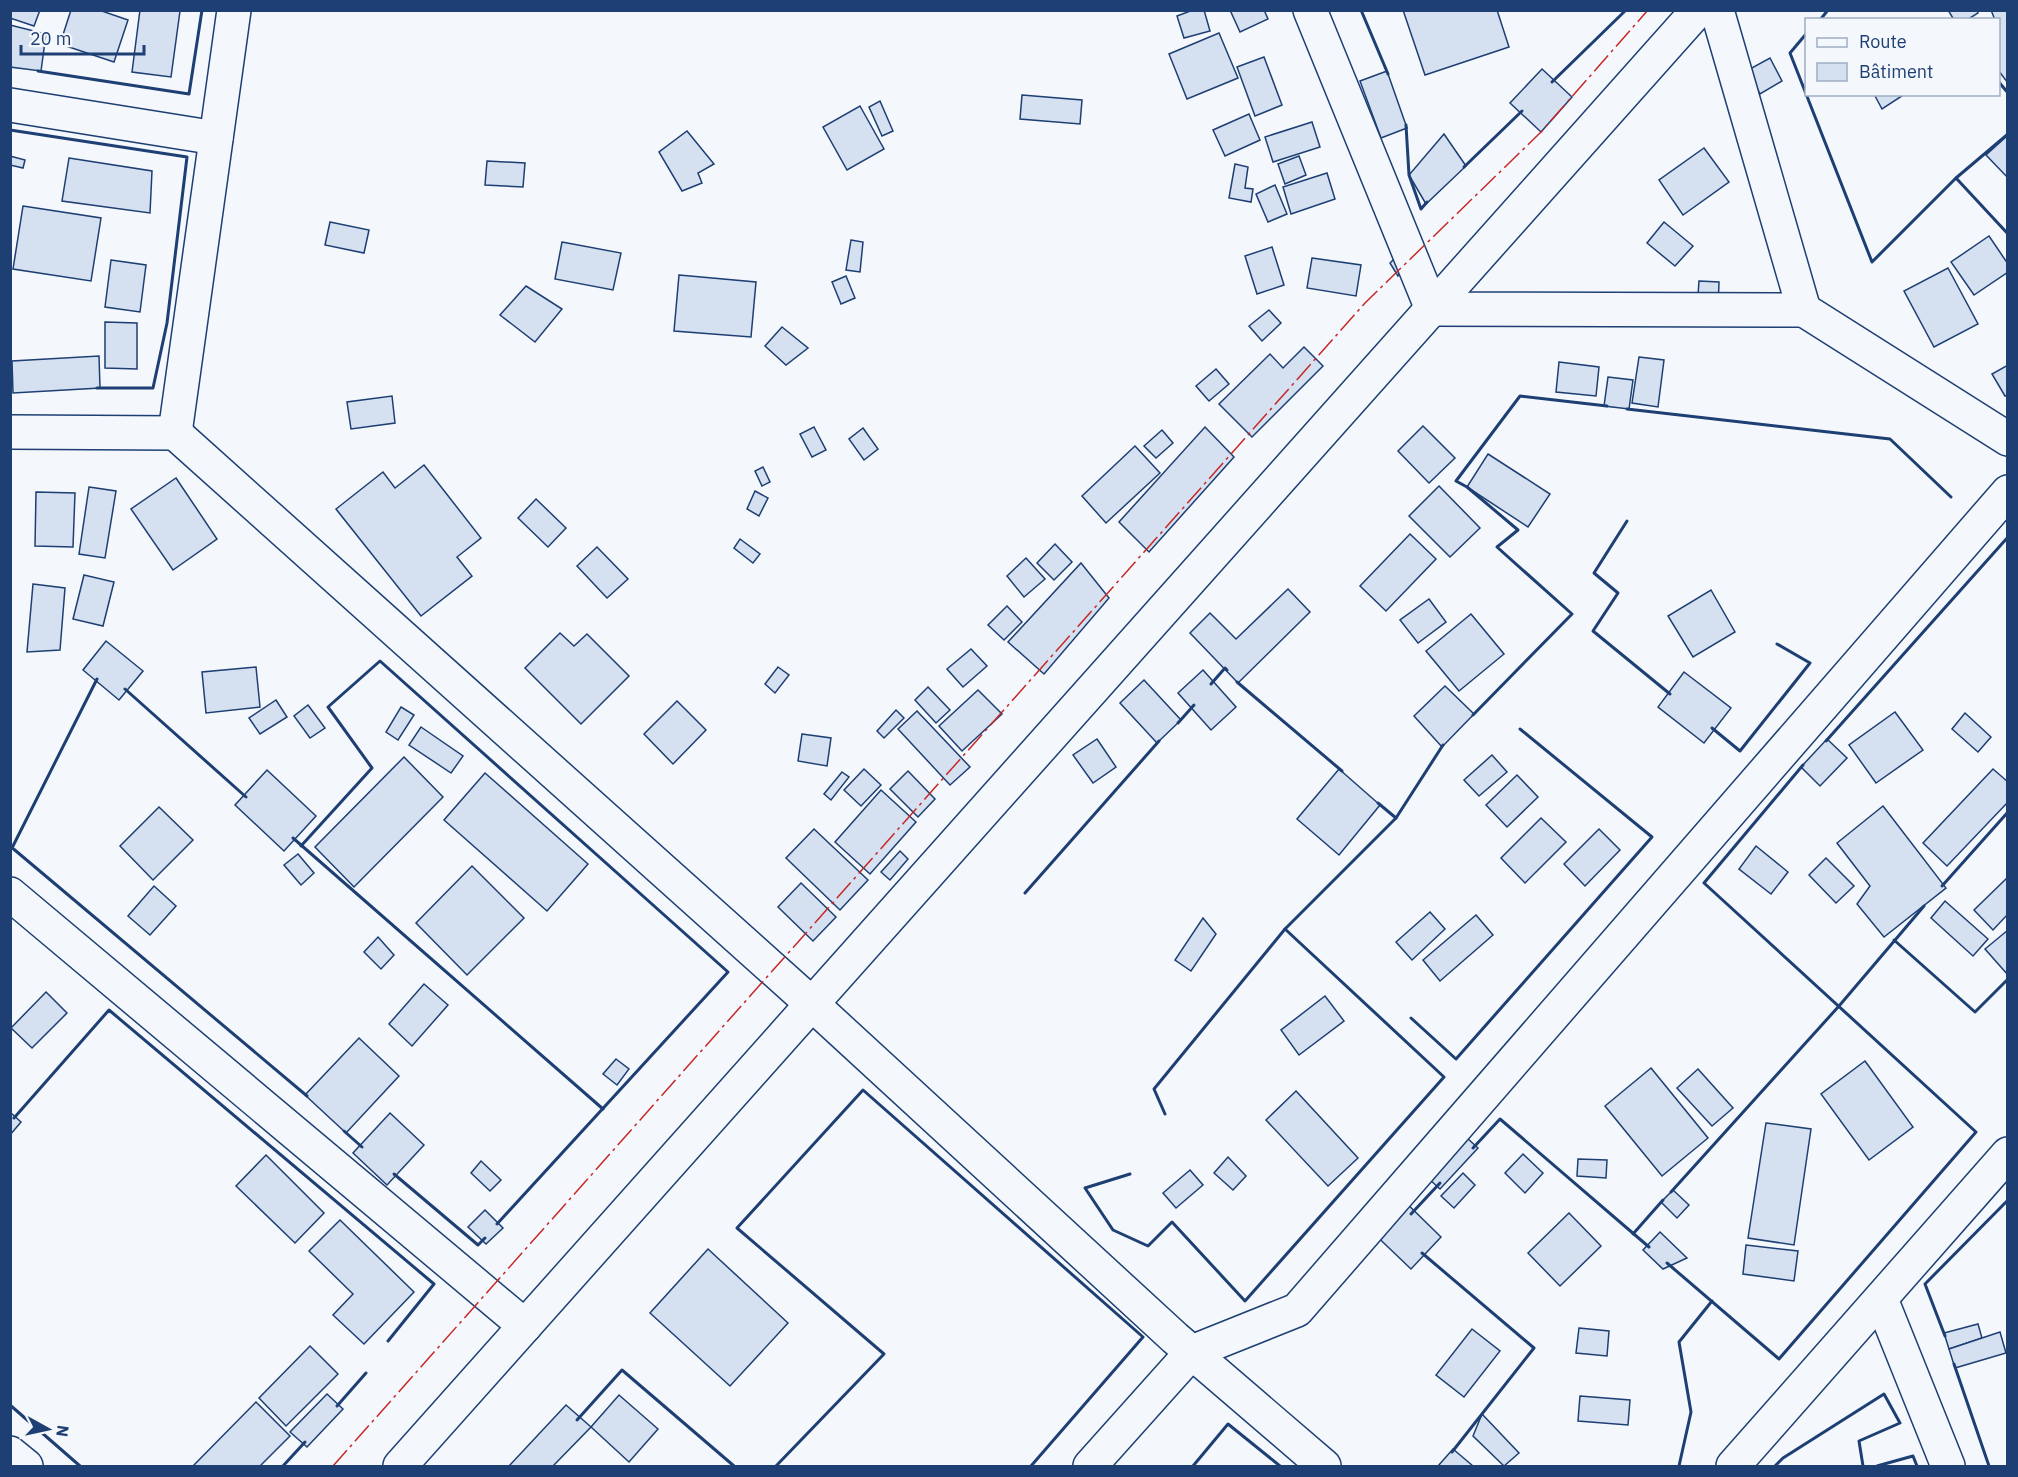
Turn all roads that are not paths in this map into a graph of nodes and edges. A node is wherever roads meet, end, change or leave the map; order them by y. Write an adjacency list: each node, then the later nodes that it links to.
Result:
1 (234, 10): 6 (main road)
2 (1310, 10): 7 (main road)
3 (1698, 10): 7 (main road)
4 (1717, 10): 8 (main road)
5 (10, 105): 6 (main road)
6 (216, 138): 10 (main road)
7 (1432, 309): 8 (main road); 14 (main road)
8 (1804, 310): 11 (main road)
9 (10, 432): 10 (main road)
10 (175, 433): 14 (main road)
11 (2007, 439)
12 (2007, 492): 18 (main road)
13 (10, 894): 17 (main road)
14 (812, 1004): 17 (main road); 18 (main road)
15 (2007, 1154): 16 (main road)
16 (1881, 1299): 24 (main road); 25 (main road)
17 (525, 1326): 21 (main road)
18 (1192, 1352): 22 (main road); 23 (main road)
19 (10, 1453): 20 (main road)
20 (26, 1467)
21 (400, 1467)
22 (1090, 1467)
23 (1324, 1467)
24 (1733, 1467)
25 (1948, 1467)

